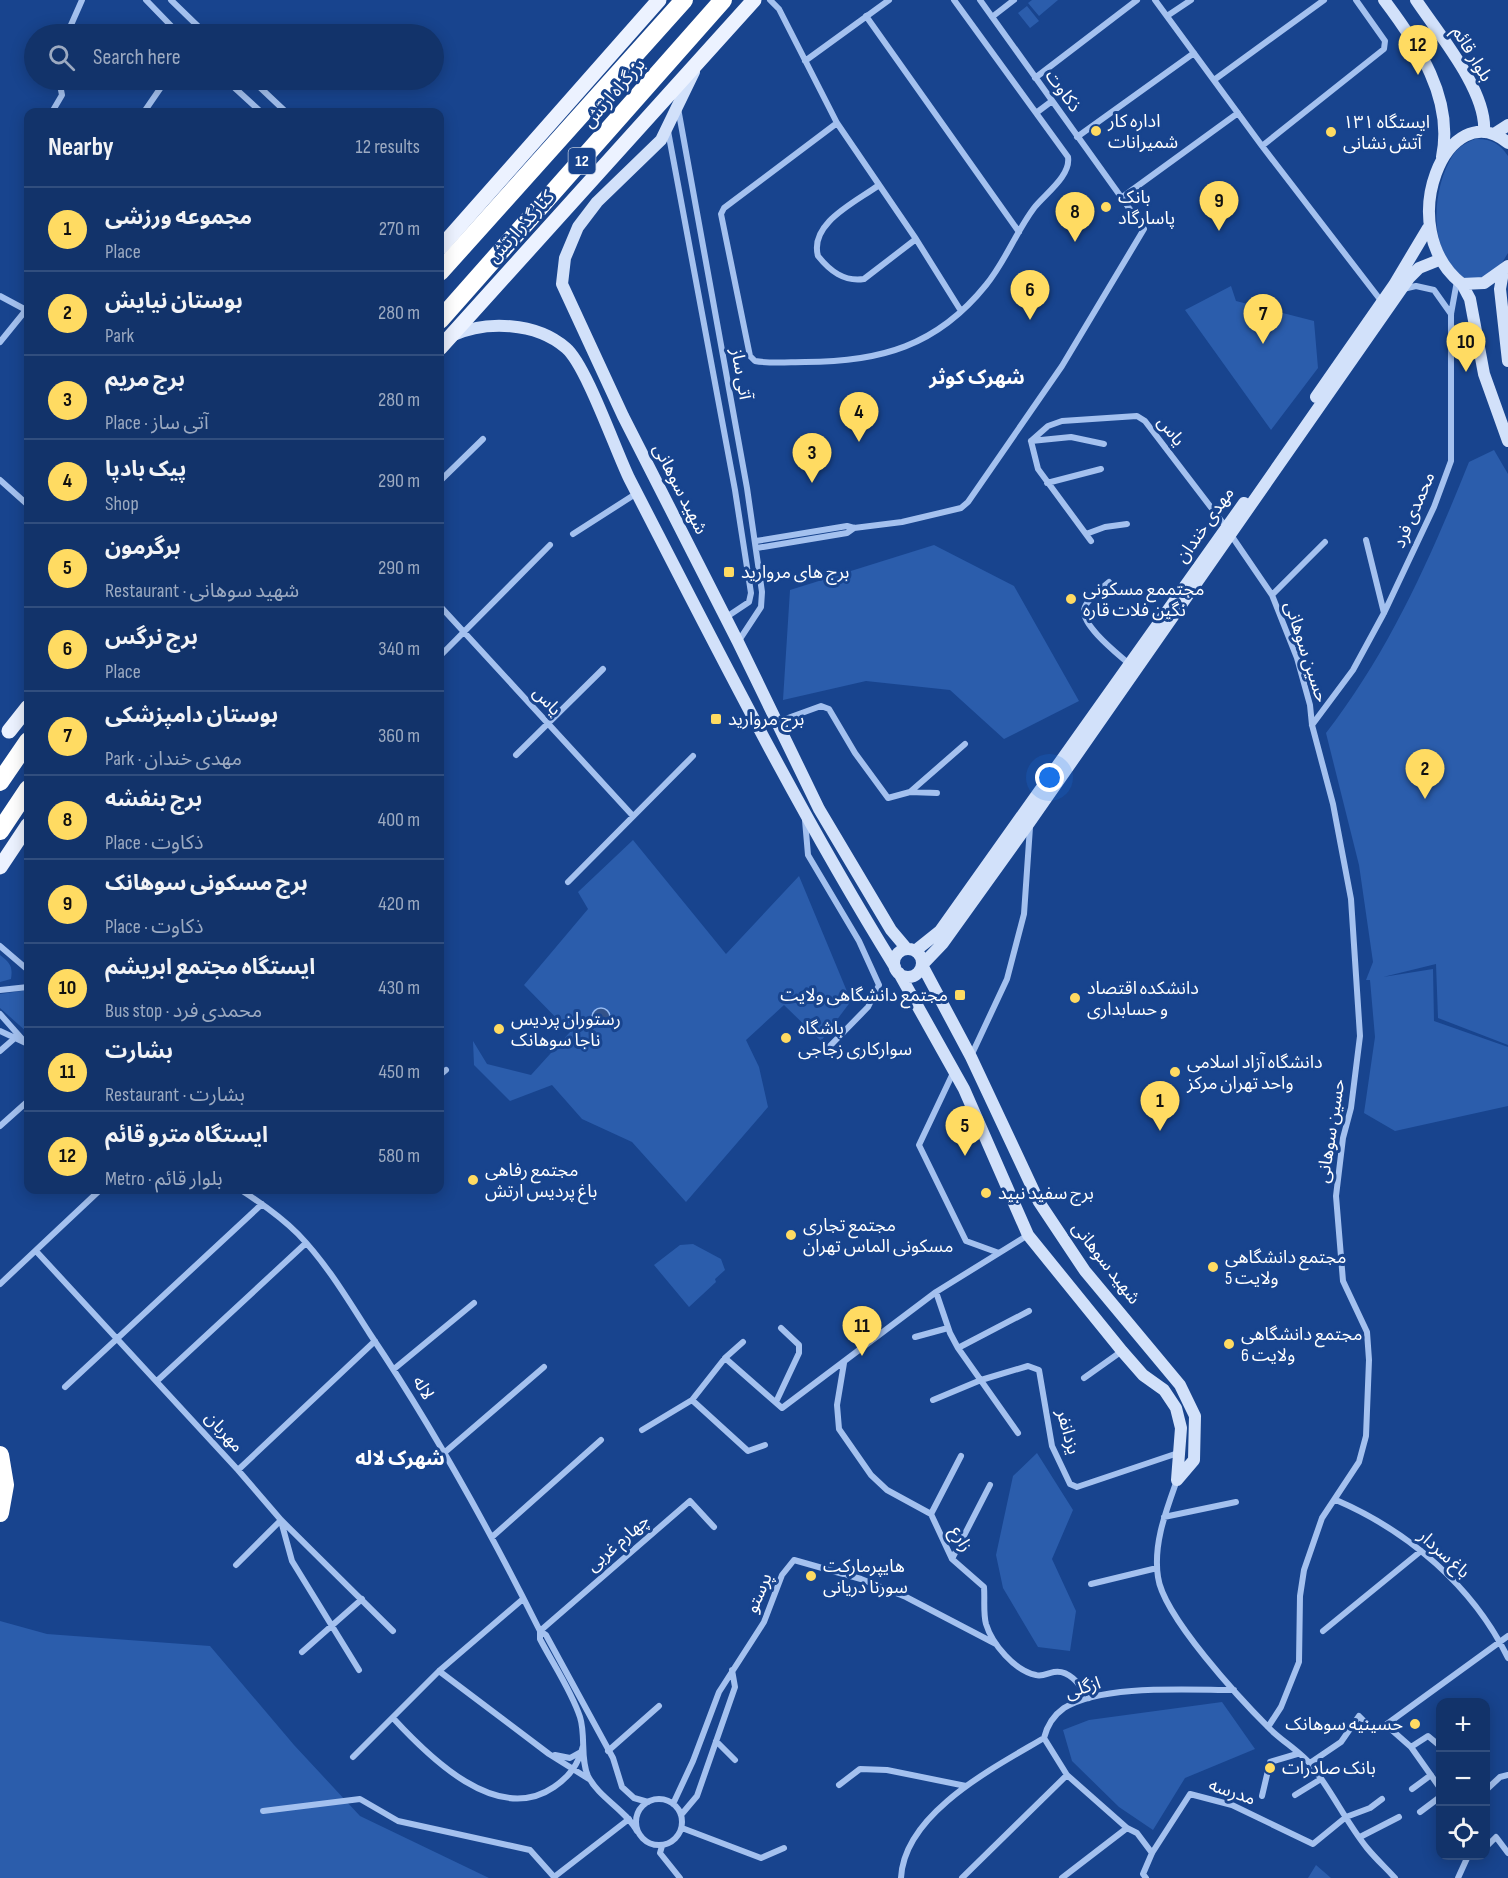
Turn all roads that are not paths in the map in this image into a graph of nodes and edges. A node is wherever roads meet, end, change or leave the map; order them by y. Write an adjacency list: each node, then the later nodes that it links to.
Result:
1 (82, 0): 23 (street)
2 (146, 0): 24 (street)
3 (171, 0): 25 (street)
4 (659, 0): 59 (main road)
5 (684, 0): 56 (highway, بزرگراه ارتش / 12)
6 (723, 0): 72 (highway, بزرگراه ارتش / 12)
7 (754, 0): 26 (main road, کنارگذر ارتش)
8 (770, 0): 28 (street)
9 (889, 0): 20 (street)
10 (954, 0): 41 (street)
11 (980, 0): 22 (street, ذکاوت)
12 (1014, 0): 22 (street)
13 (1137, 0): 29 (street)
14 (1155, 0): 21 (street)
15 (1191, 0): 21 (street)
16 (1324, 0): 30 (street)
17 (1356, 0): 49 (street)
18 (1384, 0): 52 (main road)
19 (1416, 0): 46 (main road, بلوار قائم)
20 (866, 16): 28 (street); 57 (street)
21 (1167, 16): 27 (street)
22 (992, 17): 29 (street, ذکاوت)
23 (72, 24)
24 (170, 24)
25 (196, 24)
26 (703, 53): 36 (main road, شهید سوهانی); 74 (main road, کنارگذر ارتش)
27 (1194, 53): 30 (street); 47 (street)
28 (805, 61): 43 (street)
29 (1035, 78): 35 (street, ذکاوت)
30 (1214, 80): 42 (street)
31 (61, 90): 37 (street)
32 (159, 90): 38 (street)
33 (237, 90): 39 (street)
34 (263, 90): 40 (street)
35 (1052, 101): 41 (street); 47 (street, ذکاوت)
36 (678, 106): 45 (main road, شهید سوهانی); 50 (street, آتی ساز)
37 (54, 108)
38 (147, 108)
39 (257, 108)
40 (282, 108)
41 (1036, 112): 57 (street)
42 (1238, 113): 49 (street); 54 (street)
43 (837, 123): 53 (street); 69 (street)
44 (1508, 125): 46 (main road)
45 (668, 128): 51 (street, آتی ساز); 76 (main road, شهید سوهانی)
46 (1489, 133): 48 (main road); 52 (main road)
47 (1077, 136): 54 (street, ذکاوت)
48 (1508, 143)
49 (1262, 146): 67 (street)
50 (685, 147): 51 (street); 86 (street, آتی ساز)
51 (672, 150): 87 (street, آتی ساز)
52 (1441, 161): 55 (main road)
53 (879, 185): 58 (street); 58 (street)
54 (1121, 198): 98 (street, ذکاوت)
55 (1428, 228): 61 (main road); 67 (main road, مهدی خندان)
56 (477, 230): 60 (main road); 62 (highway, بزرگراه ارتش / 12)
57 (1019, 232): 69 (street)
58 (916, 239): 69 (street)
59 (444, 243)
60 (444, 259)
61 (1439, 260): 64 (main road); 65 (main road, مهدی خندان)
62 (444, 267)
63 (1505, 269): 64 (main road); 75 (main road)
64 (1459, 282): 71 (street, محمدی فرد); 80 (main road)
65 (1402, 289): 67 (main road, مهدی خندان); 71 (street)
66 (0, 296): 68 (street)
67 (1384, 306): 91 (main road, مهدی خندان)
68 (24, 309)
69 (961, 311)
70 (24, 314): 73 (street)
71 (1451, 314): 102 (street, محمدی فرد)
72 (444, 315)
73 (0, 342)
74 (445, 342): 77 (main road, شهید سوهانی)
75 (1508, 361)
76 (623, 416): 77 (main road); 103 (main road, شهید سوهانی)
77 (603, 423): 88 (main road, شهید سوهانی)
78 (483, 439): 83 (street)
79 (1031, 441): 81 (street); 85 (street); 91 (street, یاس)
80 (1508, 441)
81 (1104, 444)
82 (1101, 469): 85 (street)
83 (444, 477)
84 (0, 480): 89 (street)
85 (1047, 483): 93 (street)
86 (747, 488): 87 (street); 98 (street, آتی ساز)
87 (735, 490): 103 (street, آتی ساز)
88 (637, 493): 92 (street); 124 (main road, شهید سوهانی)
89 (24, 501)
90 (1127, 524): 93 (street)
91 (1229, 531): 100 (street, حسین سوهانی); 107 (main road, مهدی خندان); 132 (main road, مهدی خندان)
92 (573, 534)
93 (1086, 534): 95 (street)
94 (1366, 540): 102 (street)
95 (1091, 541)
96 (1325, 542): 100 (street)
97 (550, 545): 104 (street)
98 (757, 545): 105 (street, آتی ساز)
99 (1109, 582): 107 (street)
100 (1272, 595): 113 (street, حسین سوهانی)
101 (444, 610): 104 (street, یاس)
102 (1384, 613): 113 (street, محمدی فرد)
103 (725, 618): 105 (main road, شهید سوهانی)
104 (464, 632): 106 (street); 112 (street, یاس)
105 (738, 642): 111 (main road, شهید سوهانی)
106 (444, 652)
107 (1129, 664): 131 (main road, مهدی خندان)
108 (603, 669): 112 (street)
109 (24, 712): 110 (main road)
110 (24, 722)
111 (777, 722): 119 (street); 122 (main road, شهید سوهانی)
112 (547, 723): 116 (street); 123 (street, یاس)
113 (1312, 725): 189 (street, حسین سوهانی)
114 (964, 744): 119 (street)
115 (24, 745): 118 (highway)
116 (516, 755)
117 (693, 756): 123 (street)
118 (0, 782)
119 (910, 792): 120 (street)
120 (937, 792)
121 (24, 795): 126 (highway)
122 (819, 809): 124 (main road); 131 (main road, شهید سوهانی)
123 (633, 816): 129 (street)
124 (805, 817): 134 (main road, شهید سوهانی); 142 (street)
125 (1030, 827): 144 (street)
126 (0, 831)
127 (24, 831): 128 (main road)
128 (0, 867)
129 (568, 882)
130 (0, 946): 133 (street)
131 (911, 950): 132 (main road); 134 (main road)
132 (922, 965): 134 (main road); 144 (main road, شهید سوهانی)
133 (24, 967)
134 (897, 970): 145 (main road, شهید سوهانی)
135 (24, 987): 136 (street)
136 (0, 990)
137 (0, 1014): 140 (street)
138 (0, 1032): 139 (street)
139 (16, 1037): 141 (street); 143 (street)
140 (24, 1040)
141 (24, 1041)
142 (827, 1049)
143 (0, 1051)
144 (971, 1057): 187 (main road, شهید سوهانی)
145 (955, 1070): 151 (main road, شهید سوهانی); 154 (street)
146 (24, 1105): 147 (street)
147 (0, 1126)
148 (96, 1194): 153 (street)
149 (247, 1194): 150 (street, لاله)
150 (262, 1204): 152 (street, لاله); 162 (street)
151 (1028, 1235): 154 (street); 166 (main road, شهید سوهانی)
152 (306, 1243): 163 (street, لاله); 173 (street)
153 (36, 1251): 155 (street); 162 (street, مهربان)
154 (999, 1253): 156 (street)
155 (0, 1284)
156 (936, 1292): 160 (street); 168 (street)
157 (474, 1303): 170 (street)
158 (1029, 1311): 165 (street)
159 (782, 1328): 177 (street)
160 (948, 1328): 161 (street); 165 (street)
161 (915, 1337)
162 (118, 1338): 173 (street, مهربان); 174 (street)
163 (375, 1341): 170 (street, لاله); 186 (street)
164 (743, 1342): 167 (street)
165 (958, 1348): 172 (street)
166 (1122, 1351): 171 (street); 183 (main road, شهید سوهانی)
167 (725, 1358): 175 (street); 177 (street)
168 (844, 1363): 177 (street); 192 (street, زارع)
169 (544, 1367): 182 (street)
170 (394, 1368): 182 (street, لاله)
171 (1084, 1378)
172 (981, 1380): 176 (street); 179 (street); 183 (street, یزدانفر)
173 (157, 1381): 186 (street, مهربان)
174 (64, 1388)
175 (692, 1400): 178 (street); 181 (street)
176 (933, 1400)
177 (776, 1402)
178 (642, 1430)
179 (1018, 1433)
180 (601, 1440): 196 (street)
181 (765, 1445)
182 (444, 1453): 196 (street, لاله)
183 (1178, 1453): 187 (main road, شهید سوهانی)
184 (0, 1455): 191 (highway)
185 (961, 1456): 192 (street)
186 (238, 1470): 194 (street, مهربان)
187 (1177, 1480): 193 (street, شهید سوهانی)
188 (990, 1485): 198 (street)
189 (1335, 1500): 197 (street, باغ سردار); 221 (street, حسین سوهانی)
190 (1236, 1503): 193 (street)
191 (0, 1513)
192 (931, 1514): 198 (street, زارع)
193 (1164, 1516): 200 (street, شهید سوهانی)
194 (281, 1520): 199 (street); 202 (street, مهربان); 204 (street)
195 (714, 1527): 206 (street, چهارم غربی)
196 (492, 1537): 203 (street, لاله)
197 (1421, 1551): 207 (street); 209 (street, باغ سردار)
198 (952, 1559): 210 (street, زارع)
199 (236, 1565)
200 (1157, 1568): 201 (street); 216 (street, شهید سوهانی)
201 (1091, 1584)
202 (362, 1599): 204 (street); 205 (street, مهربان)
203 (523, 1599): 206 (street, لاله); 215 (street)
204 (331, 1626): 211 (street); 213 (street)
205 (393, 1631)
206 (540, 1631): 222 (street, لاله); 228 (street, لاله)
207 (1323, 1631)
208 (1508, 1636): 209 (street)
209 (1499, 1640): 212 (street, باغ سردار); 220 (street)
210 (996, 1644): 214 (street, پرستو); 217 (street, زارع)
211 (302, 1652)
212 (1508, 1658)
213 (359, 1670)
214 (732, 1670): 224 (street); 250 (street, پرستو)
215 (439, 1671): 219 (street); 229 (street)
216 (1234, 1690): 217 (street, ازگلی); 221 (street, شهید سوهانی)
217 (1089, 1698): 223 (street, ازگلی)
218 (659, 1706): 228 (street)
219 (393, 1718): 231 (street); 234 (street)
220 (1386, 1725): 226 (street); 233 (street)
221 (1268, 1727): 230 (street, شهید سوهانی)
222 (584, 1737): 227 (street); 239 (street, لاله)
223 (1044, 1738): 236 (street); 242 (street)
224 (716, 1741): 232 (street); 253 (street)
225 (1436, 1743): 226 (street)
226 (1411, 1747): 235 (street)
227 (582, 1750): 229 (street); 234 (street)
228 (608, 1751): 249 (street, لاله)
229 (549, 1754): 234 (street)
230 (1297, 1754): 233 (street, شهید سوهانی); 246 (street)
231 (353, 1757)
232 (735, 1760)
233 (1310, 1763): 238 (street, شهید سوهانی)
234 (574, 1770): 239 (street)
235 (1431, 1774): 240 (street); 244 (street)
236 (1067, 1775): 258 (street); 270 (street)
237 (1508, 1775): 243 (street)
238 (1321, 1779): 245 (street); 254 (street, شهید سوهانی)
239 (590, 1780): 256 (street)
240 (1436, 1782)
241 (838, 1785): 242 (street)
242 (966, 1786): 269 (street)
243 (1490, 1786)
244 (1412, 1790)
245 (1295, 1795)
246 (1262, 1796)
247 (1382, 1799): 254 (street)
248 (1436, 1800): 252 (street)
249 (648, 1802): 250 (street); 259 (street)
250 (673, 1804): 253 (street)
251 (263, 1811): 267 (street)
252 (1420, 1812)
253 (681, 1815): 257 (street)
254 (1346, 1817): 260 (street, شهید سوهانی); 265 (street, مدرسه)
255 (1399, 1817): 260 (street)
256 (629, 1819): 259 (street); 267 (street)
257 (682, 1828): 262 (street); 263 (street)
258 (1127, 1828): 265 (street); 271 (street)
259 (638, 1831): 262 (street)
260 (1360, 1837): 273 (street, شهید سوهانی)
261 (1490, 1842): 264 (street)
262 (662, 1846): 268 (street)
263 (784, 1848)
264 (1507, 1849)
265 (1152, 1853): 272 (street, مدرسه)
266 (1466, 1860): 274 (street)
267 (555, 1878)
268 (680, 1878)
269 (901, 1878)
270 (962, 1878)
271 (1062, 1878)
272 (1146, 1878)
273 (1395, 1878)
274 (1459, 1878)

